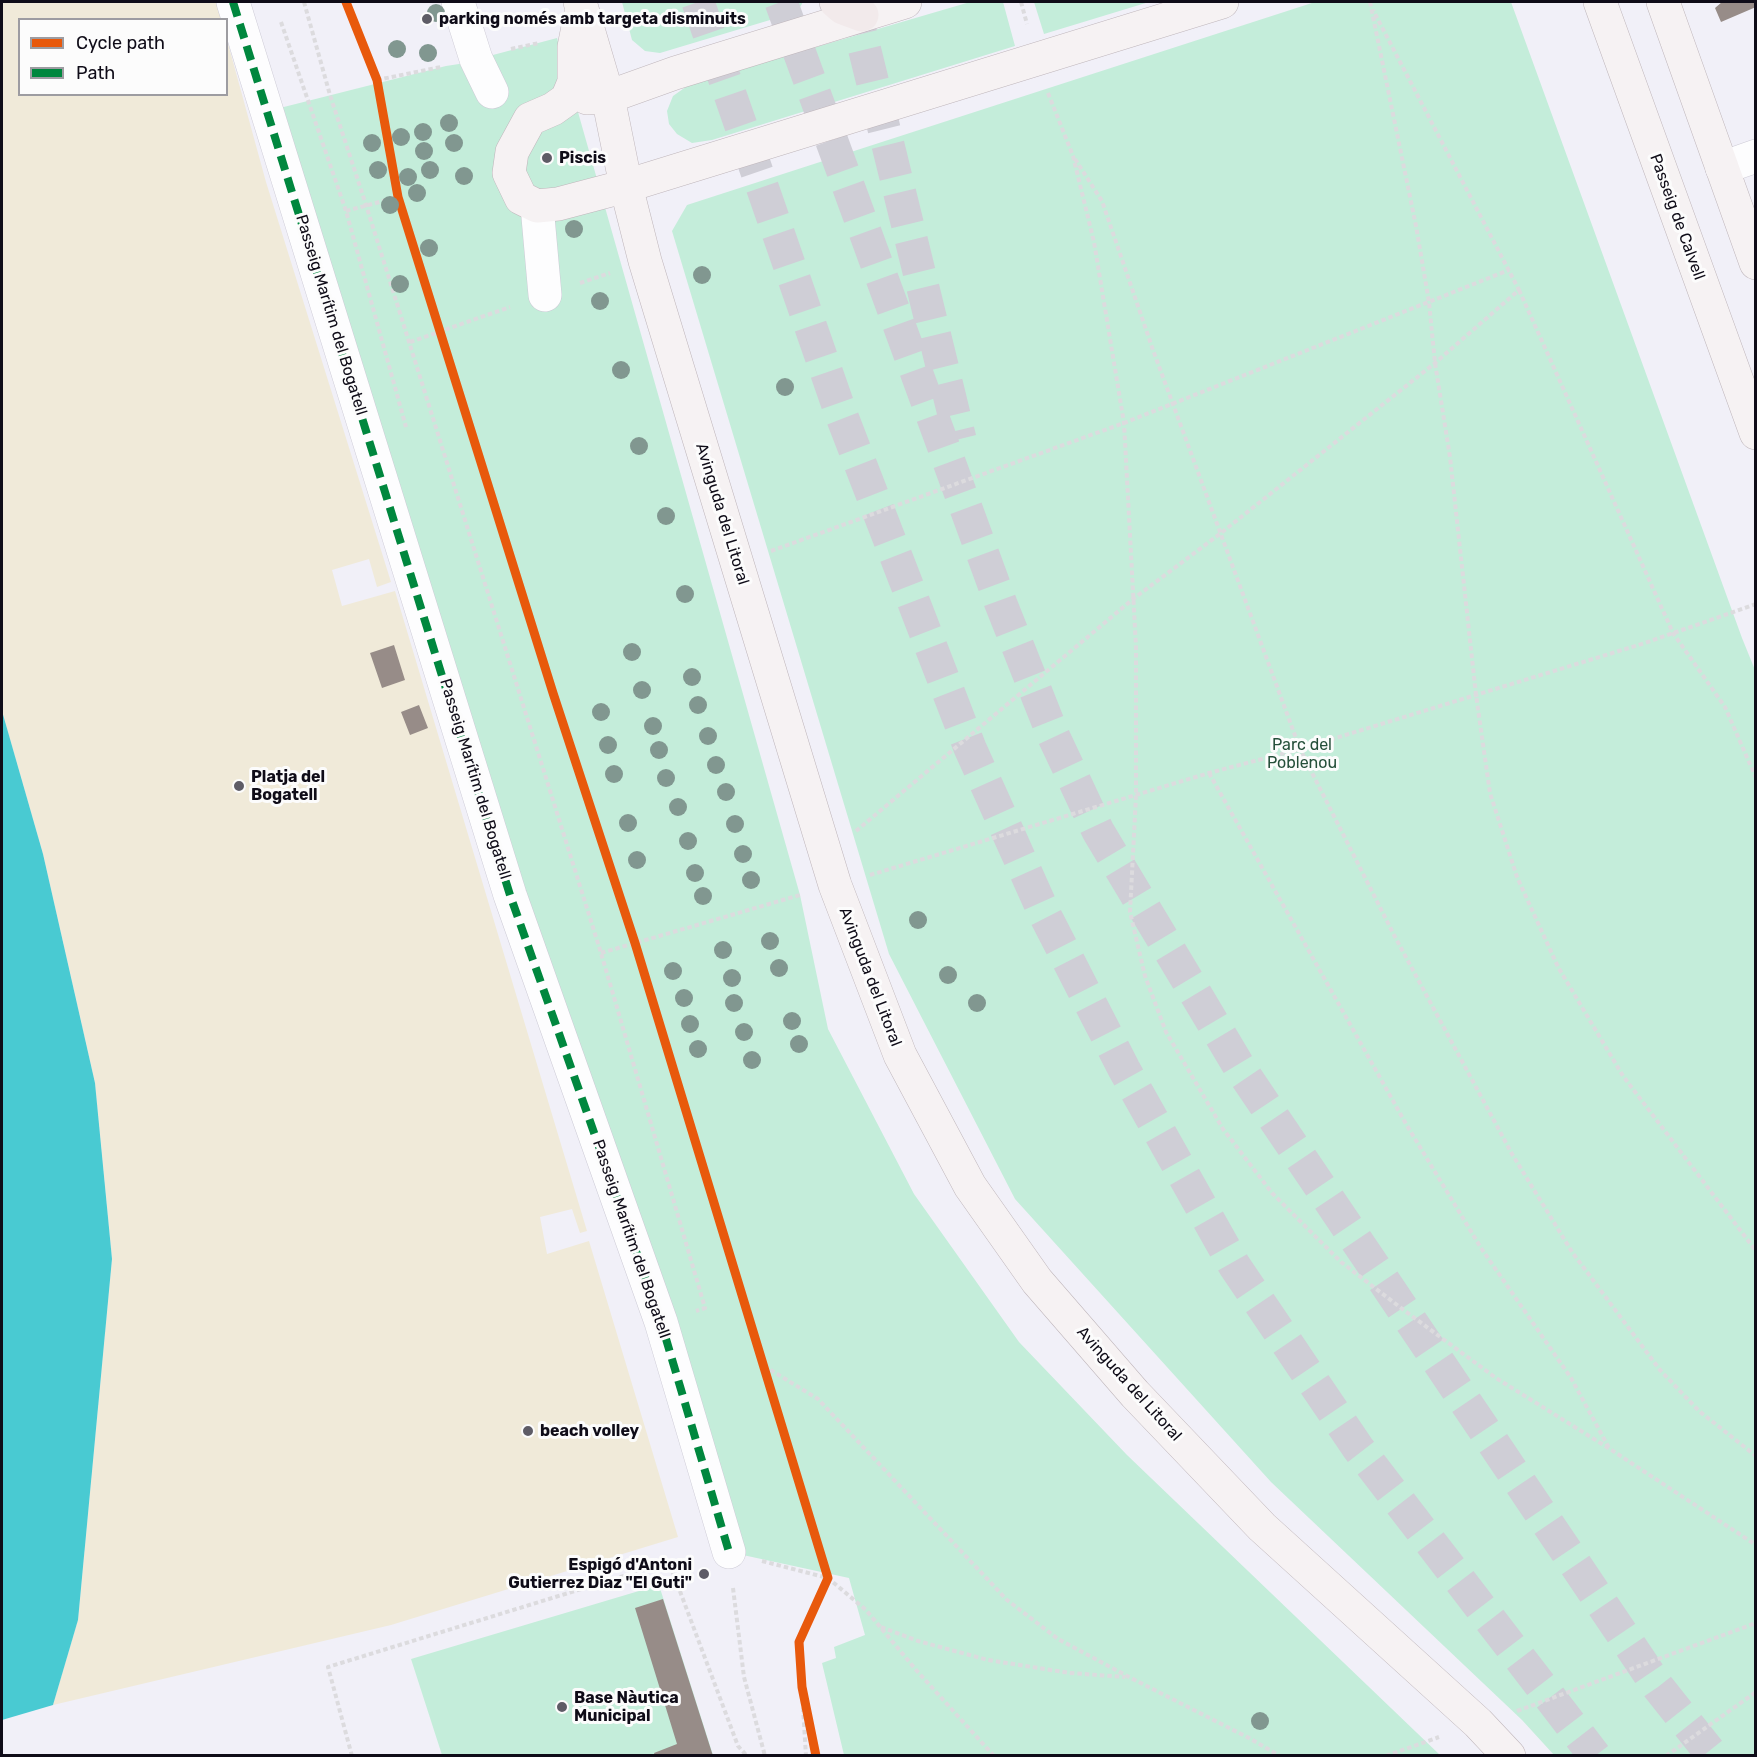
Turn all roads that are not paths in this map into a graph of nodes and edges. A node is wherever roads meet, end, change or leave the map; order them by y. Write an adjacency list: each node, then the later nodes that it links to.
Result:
1 (234, 2): 19 (street, Passeig Marítim del Bogatell)
2 (458, 2): 9 (street)
3 (905, 2): 8 (main road)
4 (1222, 2): 14 (main road)
5 (1600, 2): 18 (main road, Passeig de Calvell)
6 (1663, 2): 13 (main road)
7 (581, 4): 10 (main road, Avinguda del Litoral); 11 (main road)
8 (849, 8): 10 (main road)
9 (492, 92)
10 (608, 97): 11 (main road); 14 (main road, Avinguda del Litoral)
11 (567, 99): 15 (main road)
12 (1755, 156): 13 (street)
13 (1722, 168): 16 (main road)
14 (626, 186): 15 (main road); 20 (main road, Avinguda del Litoral)
15 (537, 206): 17 (street)
16 (1755, 263)
17 (545, 295)
18 (1755, 433)
19 (729, 1552)
20 (1509, 1755)

